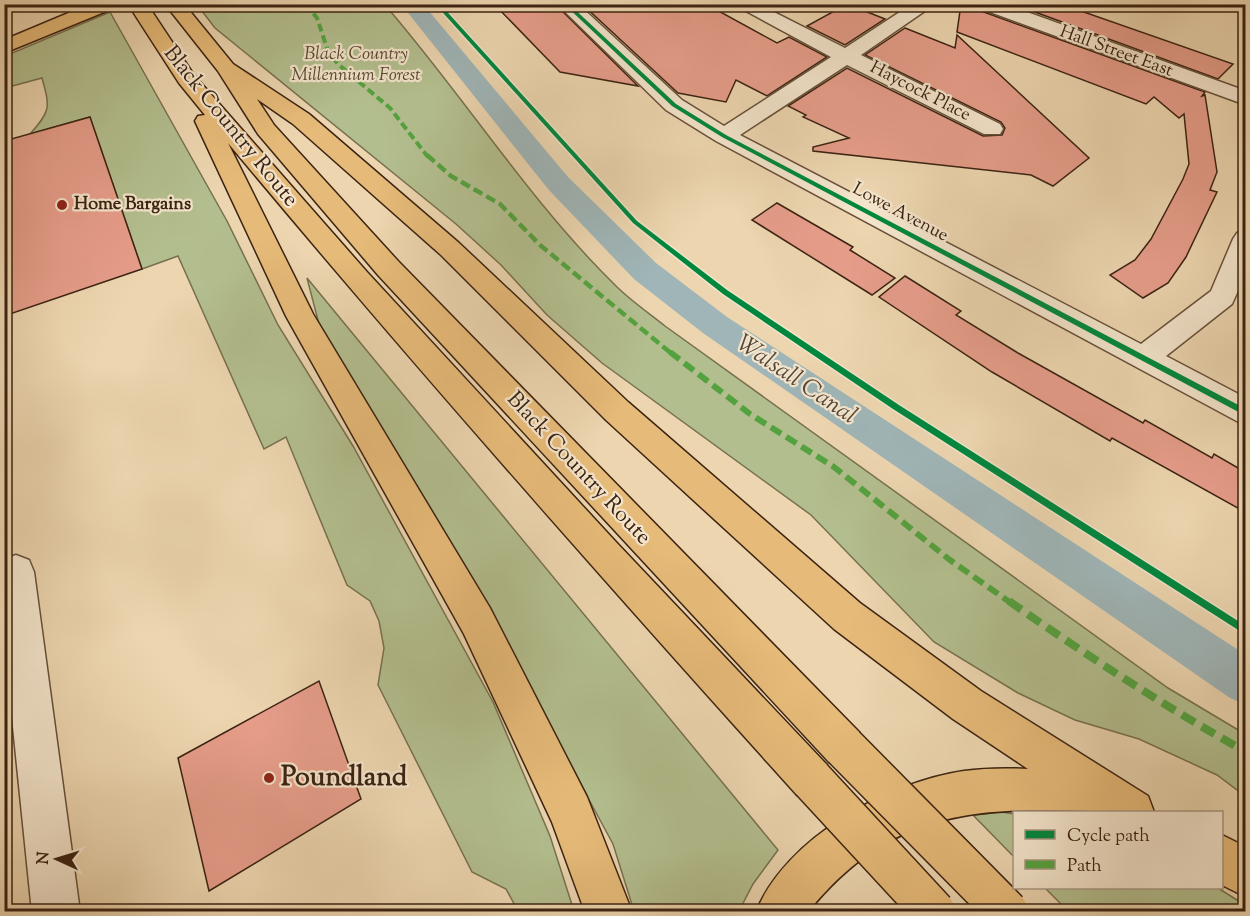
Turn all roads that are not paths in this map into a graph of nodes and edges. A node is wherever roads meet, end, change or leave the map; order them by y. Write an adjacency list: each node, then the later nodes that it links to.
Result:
1 (107, 4): 8 (main road)
2 (136, 4): 11 (main road, Black Country Route)
3 (566, 4): 14 (street, Lowe Avenue)
4 (742, 4): 9 (street, Haycock Place)
5 (926, 4): 9 (street)
6 (986, 4): 12 (street, Hall Street East)
7 (176, 8): 10 (main road, Black Country Route)
8 (4, 47)
9 (848, 55): 13 (street, Haycock Place); 14 (street)
10 (226, 68): 20 (main road); 27 (main road, Black Country Route, bridge)
11 (186, 79): 24 (main road); 26 (main road, Black Country Route, bridge)
12 (1245, 99)
13 (992, 129)
14 (724, 136): 16 (street, Lowe Avenue)
15 (1245, 239): 16 (street)
16 (1143, 358): 17 (street, Lowe Avenue)
17 (1245, 413)
18 (16, 572): 23 (street)
19 (1123, 811): 25 (main road)
20 (1127, 811)
21 (1223, 859): 22 (main road)
22 (1245, 874)
23 (56, 912)
24 (609, 912)
25 (780, 912)
26 (934, 912)
27 (1007, 912)

